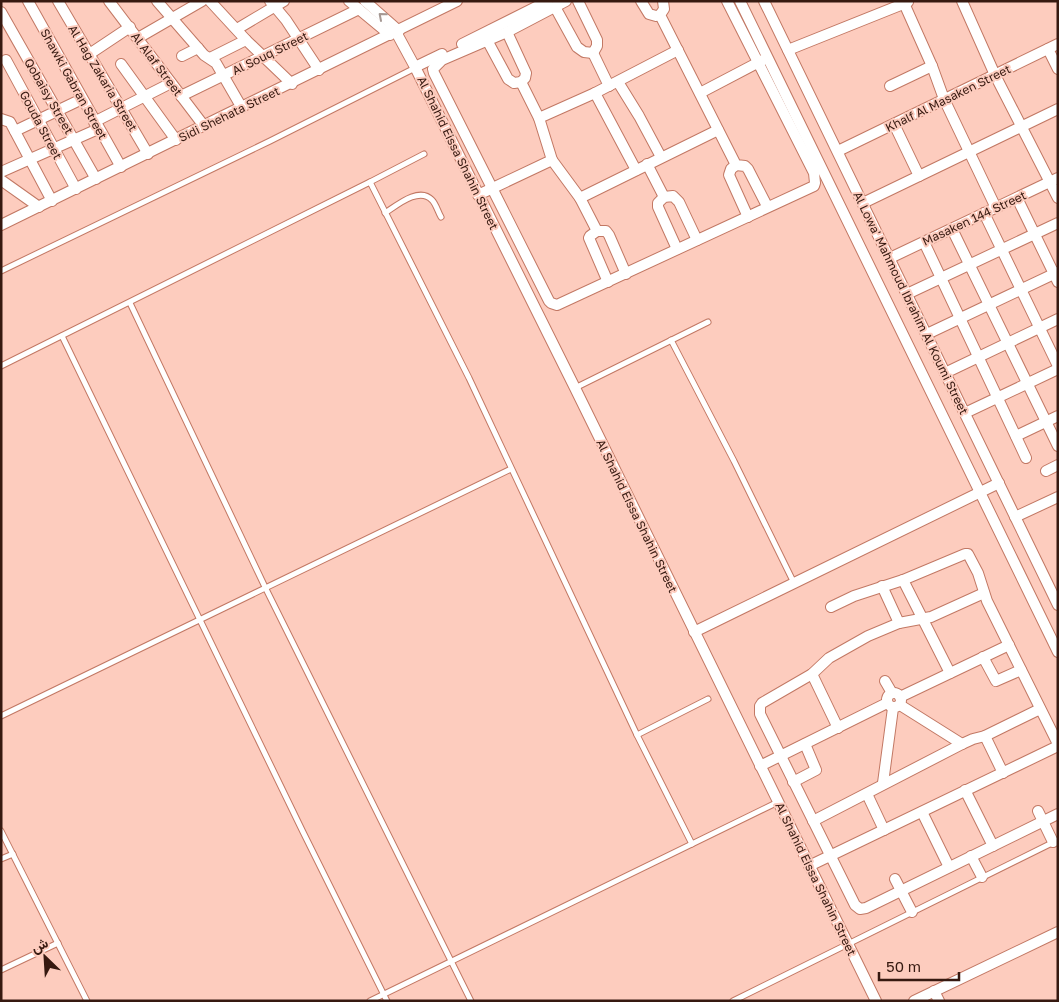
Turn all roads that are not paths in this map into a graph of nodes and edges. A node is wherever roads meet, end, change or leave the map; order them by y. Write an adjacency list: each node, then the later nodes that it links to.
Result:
1 (28, 1): 62 (street, Shawki Gabran Street)
2 (58, 1): 39 (street, Al Hag Zakaria Street)
3 (109, 1): 25 (street, Al Alaf Street)
4 (157, 1): 23 (street)
5 (202, 1): 23 (street)
6 (210, 1): 26 (street)
7 (349, 1): 19 (street)
8 (457, 1): 28 (street, Sidi Shehata Street)
9 (566, 1): 20 (street)
10 (578, 1): 38 (street)
11 (641, 1): 22 (street)
12 (663, 1): 22 (street)
13 (727, 1): 44 (street)
14 (740, 1): 44 (street)
15 (764, 1): 37 (street, Al Lowa' Mahmoud Ibrahim Al Koumi Street)
16 (962, 1): 50 (street)
17 (905, 2): 37 (street); 46 (street)
18 (276, 3): 26 (street); 30 (street)
19 (365, 4): 28 (street); 30 (street, Al Souq Street)
20 (552, 4): 24 (street); 38 (street)
21 (1, 12): 66 (street, Qobaisy Street)
22 (660, 15): 36 (street)
23 (172, 18): 29 (street); 34 (street)
24 (523, 19): 27 (street); 47 (street)
25 (130, 27): 29 (street, Al Alaf Street); 39 (street)
26 (237, 29): 31 (street)
27 (507, 32): 32 (street); 52 (street)
28 (395, 33): 47 (street, Al Shahid Eissa Shahin Street); 49 (street, Sidi Shehata Street)
29 (138, 38): 53 (street, Al Alaf Street)
30 (300, 38): 41 (street, Al Souq Street); 49 (street)
31 (246, 40): 41 (street); 42 (street)
32 (487, 40): 52 (street); 96 (street)
33 (1058, 44): 35 (street, Khalf Al Masaken Street)
34 (198, 48): 40 (street); 42 (street)
35 (1048, 49): 48 (street); 50 (street, Khalf Al Masaken Street)
36 (678, 50): 55 (street); 58 (street)
37 (788, 50): 79 (street, Al Lowa' Mahmoud Ibrahim Al Koumi Street)
38 (593, 53): 55 (street)
39 (88, 55): 63 (street, Al Hag Zakaria Street)
40 (182, 56)
41 (263, 56): 51 (street, Al Souq Street); 54 (street)
42 (210, 58): 51 (street)
43 (6, 60): 69 (street, Gouda Street)
44 (763, 60): 58 (street); 105 (street); 157 (street)
45 (121, 64): 59 (street)
46 (932, 66): 56 (street); 61 (street)
47 (415, 68): 98 (street, Al Shahid Eissa Shahin Street); 123 (lane)
48 (1058, 69)
49 (319, 70): 54 (street, Sidi Shehata Street)
50 (995, 74): 61 (street, Khalf Al Masaken Street); 73 (street)
51 (224, 76): 60 (street, Al Souq Street); 64 (street)
52 (521, 82): 67 (street)
53 (171, 83): 59 (street); 60 (street, Al Alaf Street)
54 (292, 84): 64 (street, Sidi Shehata Street)
55 (613, 84): 57 (street); 83 (street)
56 (890, 86)
57 (595, 93): 67 (street); 89 (street)
58 (700, 93): 74 (street)
59 (146, 96): 63 (street); 77 (street)
60 (181, 96): 72 (street, Al Alaf Street)
61 (944, 99): 70 (street, Khalf Al Masaken Street); 80 (street)
62 (82, 100): 66 (street); 71 (street, Shawki Gabran Street)
63 (120, 108): 71 (street); 81 (street, Al Hag Zakaria Street)
64 (242, 108): 72 (street, Sidi Shehata Street)
65 (1058, 109): 73 (street)
66 (58, 111): 69 (street); 76 (street, Qobaisy Street)
67 (539, 118): 85 (street)
68 (1, 119): 75 (street)
69 (39, 120): 75 (street); 78 (street, Gouda Street)
70 (894, 124): 79 (street, Khalf Al Masaken Street); 91 (street)
71 (96, 125): 76 (street); 88 (street, Shawki Gabran Street)
72 (204, 126): 77 (street, Sidi Shehata Street)
73 (1022, 127): 80 (street); 94 (street)
74 (718, 130): 83 (street); 87 (street)
75 (15, 131): 84 (street)
76 (74, 140): 78 (street); 92 (street, Qobaisy Street)
77 (176, 140): 81 (street, Sidi Shehata Street)
78 (54, 149): 84 (street); 97 (street, Gouda Street)
79 (838, 151): 104 (street, Al Lowa' Mahmoud Ibrahim Al Koumi Street)
80 (970, 152): 91 (street); 107 (street)
81 (148, 154): 88 (street, Sidi Shehata Street)
82 (424, 154): 95 (lane)
83 (661, 157): 86 (street)
84 (30, 159): 90 (street); 103 (street)
85 (552, 160): 96 (street); 100 (street)
86 (647, 164): 89 (street); 99 (street)
87 (736, 165): 105 (street); 110 (street)
88 (121, 167): 92 (street, Sidi Shehata Street)
89 (636, 170): 100 (street)
90 (1, 172)
91 (919, 176): 104 (street)
92 (96, 179): 97 (street, Sidi Shehata Street)
93 (1, 180): 106 (street)
94 (1054, 180): 101 (street, Masaken 144 Street); 102 (street)
95 (370, 182): 108 (lane); 130 (lane)
96 (493, 188): 98 (street); 127 (street)
97 (76, 189): 103 (street, Sidi Shehata Street)
98 (478, 195): 145 (street, Al Shahid Eissa Shahin Street)
99 (664, 196): 117 (street); 119 (street)
100 (580, 198): 115 (street)
101 (1017, 198): 107 (street, Masaken 144 Street); 116 (street)
102 (1058, 198)
103 (52, 201): 106 (street, Sidi Shehata Street)
104 (863, 203): 121 (street, Al Lowa' Mahmoud Ibrahim Al Koumi Street)
105 (767, 206): 110 (street)
106 (39, 207): 113 (street, Sidi Shehata Street)
107 (996, 208): 109 (street, Masaken 144 Street)
108 (385, 213): 111 (lane); 154 (lane)
109 (984, 214): 114 (street, Masaken 144 Street); 120 (street)
110 (748, 216): 117 (street)
111 (441, 217)
112 (1058, 223): 116 (street)
113 (1, 225)
114 (952, 229): 118 (street, Masaken 144 Street); 122 (street)
115 (597, 231): 124 (street); 127 (street)
116 (1034, 234): 120 (street); 125 (street)
117 (698, 240): 119 (street)
118 (924, 242): 121 (street, Masaken 144 Street); 126 (street)
119 (677, 249): 124 (street)
120 (1002, 249): 122 (street); 128 (street)
121 (890, 258): 129 (street, Al Lowa' Mahmoud Ibrahim Al Koumi Street)
122 (969, 264): 126 (street); 131 (street)
123 (1, 271)
124 (626, 274): 127 (street)
125 (1056, 276): 128 (street)
126 (941, 278): 129 (street); 132 (street)
127 (608, 282)
128 (1021, 290): 131 (street); 135 (street)
129 (907, 294): 136 (street, Al Lowa' Mahmoud Ibrahim Al Koumi Street)
130 (130, 303): 137 (lane); 163 (lane)
131 (989, 304): 132 (street); 139 (street)
132 (960, 318): 136 (street); 140 (street)
133 (1058, 319): 135 (street)
134 (708, 322): 138 (lane)
135 (1039, 328): 139 (street); 142 (street)
136 (927, 334): 143 (street, Al Lowa' Mahmoud Ibrahim Al Koumi Street)
137 (62, 336): 141 (lane); 167 (lane)
138 (671, 340): 145 (lane); 161 (lane)
139 (1008, 343): 140 (street); 144 (street)
140 (978, 357): 143 (street); 146 (street)
141 (1, 366)
142 (1058, 368): 144 (street)
143 (945, 373): 147 (street, Al Lowa' Mahmoud Ibrahim Al Koumi Street)
144 (1027, 383): 146 (street); 149 (street)
145 (575, 388): 170 (street, Al Shahid Eissa Shahin Street)
146 (998, 397): 147 (street); 150 (street)
147 (965, 413): 156 (street, Al Lowa' Mahmoud Ibrahim Al Koumi Street)
148 (1058, 416): 149 (street)
149 (1046, 421): 150 (street); 151 (street)
150 (1016, 436): 152 (street)
151 (1058, 446)
152 (1026, 458)
153 (1058, 465): 155 (street)
154 (511, 468): 163 (lane); 183 (lane)
155 (1046, 471)
156 (999, 483): 157 (street); 159 (street, Al Lowa' Mahmoud Ibrahim Al Koumi Street)
157 (980, 492): 161 (street); 172 (street)
158 (1058, 497): 159 (street)
159 (1015, 517): 165 (street, Al Lowa' Mahmoud Ibrahim Al Koumi Street)
160 (903, 580): 162 (street); 164 (street); 168 (street)
161 (794, 583): 170 (street)
162 (882, 586): 166 (street); 169 (street)
163 (265, 587): 167 (lane); 219 (lane)
164 (984, 593): 168 (street); 171 (street)
165 (1058, 605)
166 (832, 607)
167 (199, 620): 181 (lane); 221 (lane)
168 (923, 620): 169 (street); 175 (street)
169 (899, 623): 176 (street)
170 (694, 632): 189 (street, Al Shahid Eissa Shahin Street)
171 (1009, 645): 173 (street); 174 (street)
172 (1058, 652)
173 (984, 657): 174 (street); 175 (street)
174 (1021, 670): 180 (street)
175 (950, 673): 179 (street)
176 (812, 674): 182 (street); 188 (street)
177 (885, 681): 179 (street)
178 (708, 699): 183 (lane)
179 (894, 701): 182 (street); 186 (street); 192 (street)
180 (1040, 709): 184 (street); 187 (street)
181 (1, 716)
182 (838, 728): 185 (street)
183 (637, 735): 204 (lane)
184 (985, 736): 186 (street); 190 (street)
185 (805, 744): 188 (street); 191 (street)
186 (962, 744): 192 (street)
187 (1058, 745): 190 (street)
188 (781, 756): 189 (street); 191 (street)
189 (760, 766): 195 (street, Al Shahid Eissa Shahin Street)
190 (1003, 773): 193 (street)
191 (794, 782): 199 (street)
192 (883, 783): 194 (street)
193 (966, 790): 197 (street); 205 (street)
194 (867, 794): 199 (street); 201 (street)
195 (778, 802): 204 (lane); 210 (street, Al Shahid Eissa Shahin Street)
196 (1038, 811): 200 (street)
197 (922, 812): 201 (street); 211 (street)
198 (1058, 814): 200 (street)
199 (813, 821): 207 (street)
200 (1043, 821): 203 (street); 205 (street)
201 (884, 830): 207 (street)
202 (1, 831): 206 (lane)
203 (1055, 841): 212 (lane)
204 (692, 844): 219 (lane)
205 (993, 846): 208 (street)
206 (13, 854): 209 (lane); 217 (lane)
207 (830, 856): 210 (street); 214 (street)
208 (971, 856): 211 (street); 212 (street)
209 (1, 859)
210 (809, 866): 218 (street, Al Shahid Eissa Shahin Street)
211 (949, 867): 214 (street)
212 (982, 877): 215 (lane)
213 (895, 879): 214 (street)
214 (901, 891): 215 (street)
215 (912, 912): 218 (lane)
216 (1058, 932): 222 (street)
217 (58, 943): 220 (lane); 223 (lane)
218 (848, 944): 227 (lane); 228 (street, Al Shahid Eissa Shahin Street)
219 (451, 961): 221 (lane); 226 (lane)
220 (1, 970)
221 (384, 994): 224 (lane); 225 (lane)
222 (936, 996): 229 (street)
223 (87, 1001)
224 (370, 1001)
225 (387, 1001)
226 (471, 1001)
227 (733, 1001)
228 (876, 1001)
229 (914, 1001)

